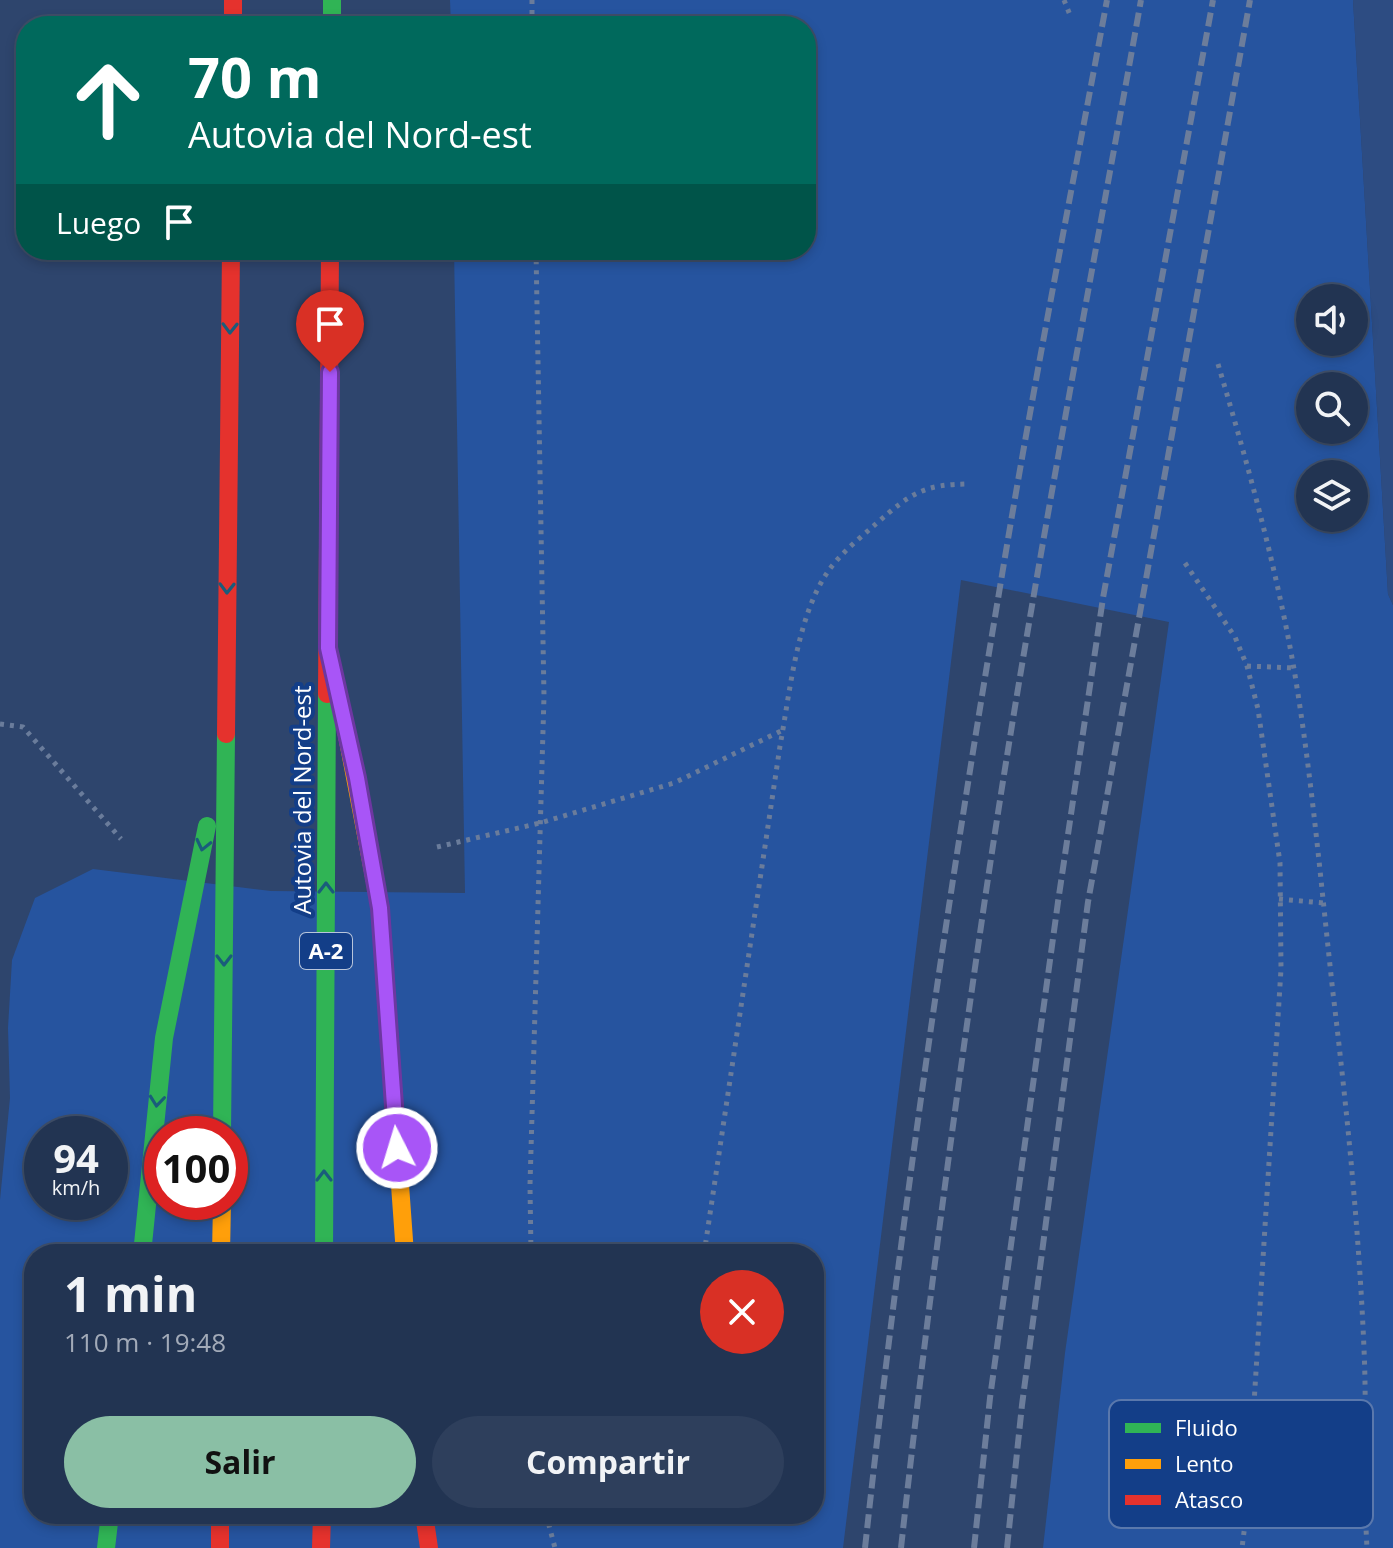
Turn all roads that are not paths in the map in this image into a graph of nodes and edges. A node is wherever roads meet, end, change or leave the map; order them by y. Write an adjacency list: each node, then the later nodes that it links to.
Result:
1 (231, 260): 4 (highway, one-way to 4)
2 (330, 260): 3 (highway, Autovia del Nord-est / A-2)
3 (328, 648): 9 (highway, Autovia del Nord-est / A-2, one-way to 3); 10 (highway)
4 (226, 742): 5 (highway, one-way to 5); 7 (highway, one-way to 7)
5 (222, 1116)
6 (222, 1220): 8 (highway)
7 (143, 1244)
8 (221, 1244)
9 (324, 1244)
10 (404, 1244)
11 (109, 1524): 15 (highway)
12 (220, 1524): 16 (highway)
13 (322, 1524): 17 (highway)
14 (425, 1524): 18 (highway)
15 (106, 1548)
16 (220, 1548)
17 (321, 1548)
18 (429, 1548)

